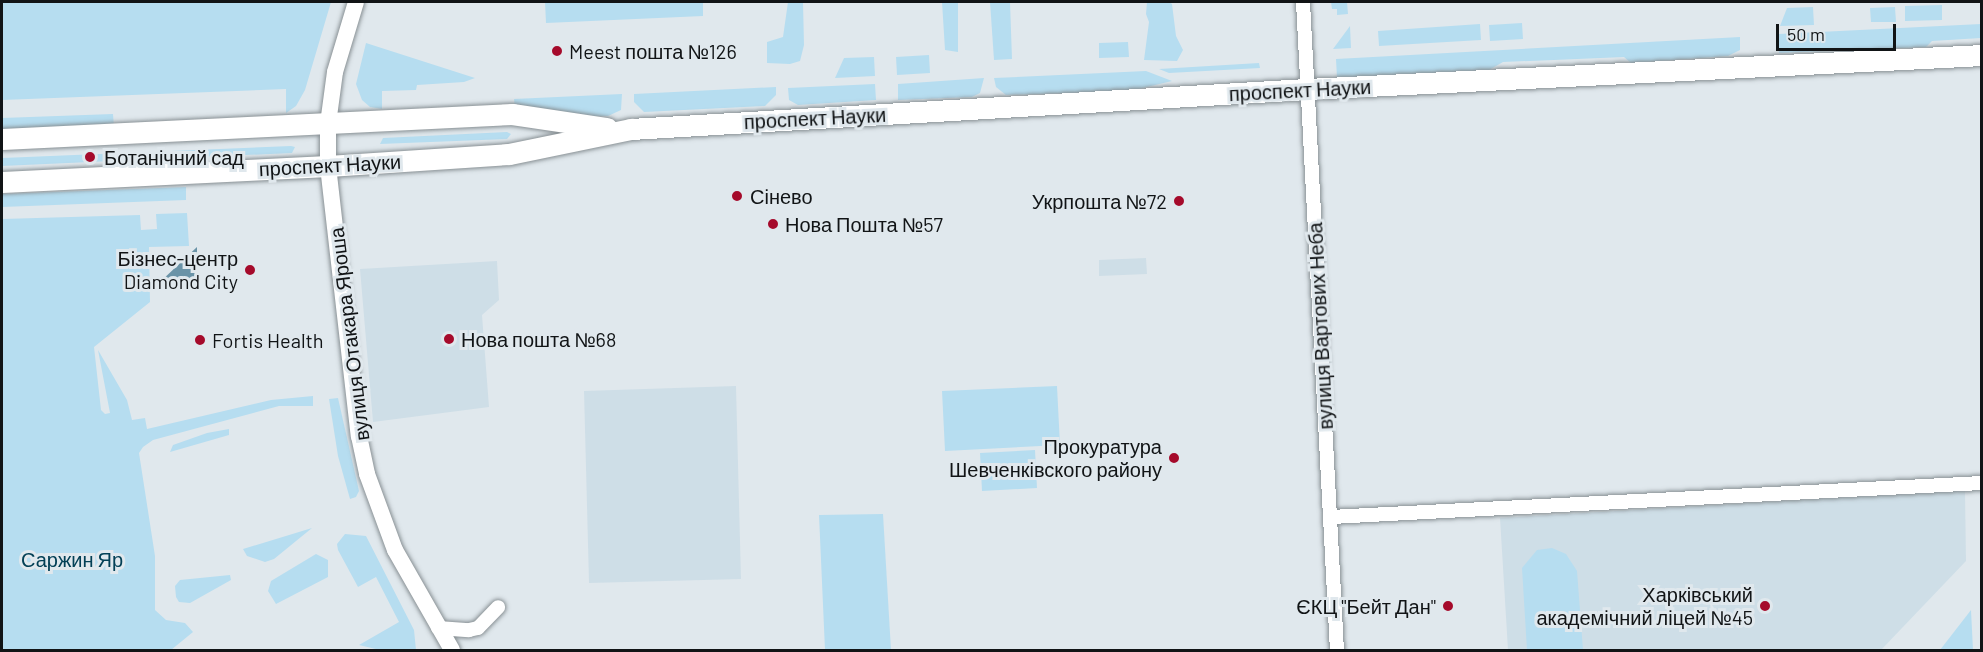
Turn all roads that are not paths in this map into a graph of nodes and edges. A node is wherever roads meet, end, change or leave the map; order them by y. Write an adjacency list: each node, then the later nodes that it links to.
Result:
1 (356, 2): 5 (street, вулиця Отакара Яроша)
2 (1303, 2): 4 (street, вулиця Вартових Неба)
3 (1982, 55): 4 (main road, проспект Науки)
4 (1307, 89): 6 (main road, проспект Науки); 11 (street, вулиця Вартових Неба)
5 (327, 124): 6 (main road, проспект Науки); 7 (main road, проспект Науки); 8 (street, вулиця Отакара Яроша)
6 (619, 130): 8 (main road, проспект Науки)
7 (2, 139)
8 (328, 166): 9 (main road, проспект Науки); 13 (street, вулиця Отакара Яроша)
9 (2, 182)
10 (1982, 483): 11 (street)
11 (1331, 517): 15 (street, вулиця Вартових Неба)
12 (498, 607): 13 (street)
13 (438, 628): 14 (street, вулиця Отакара Яроша)
14 (452, 651)
15 (1337, 651)

